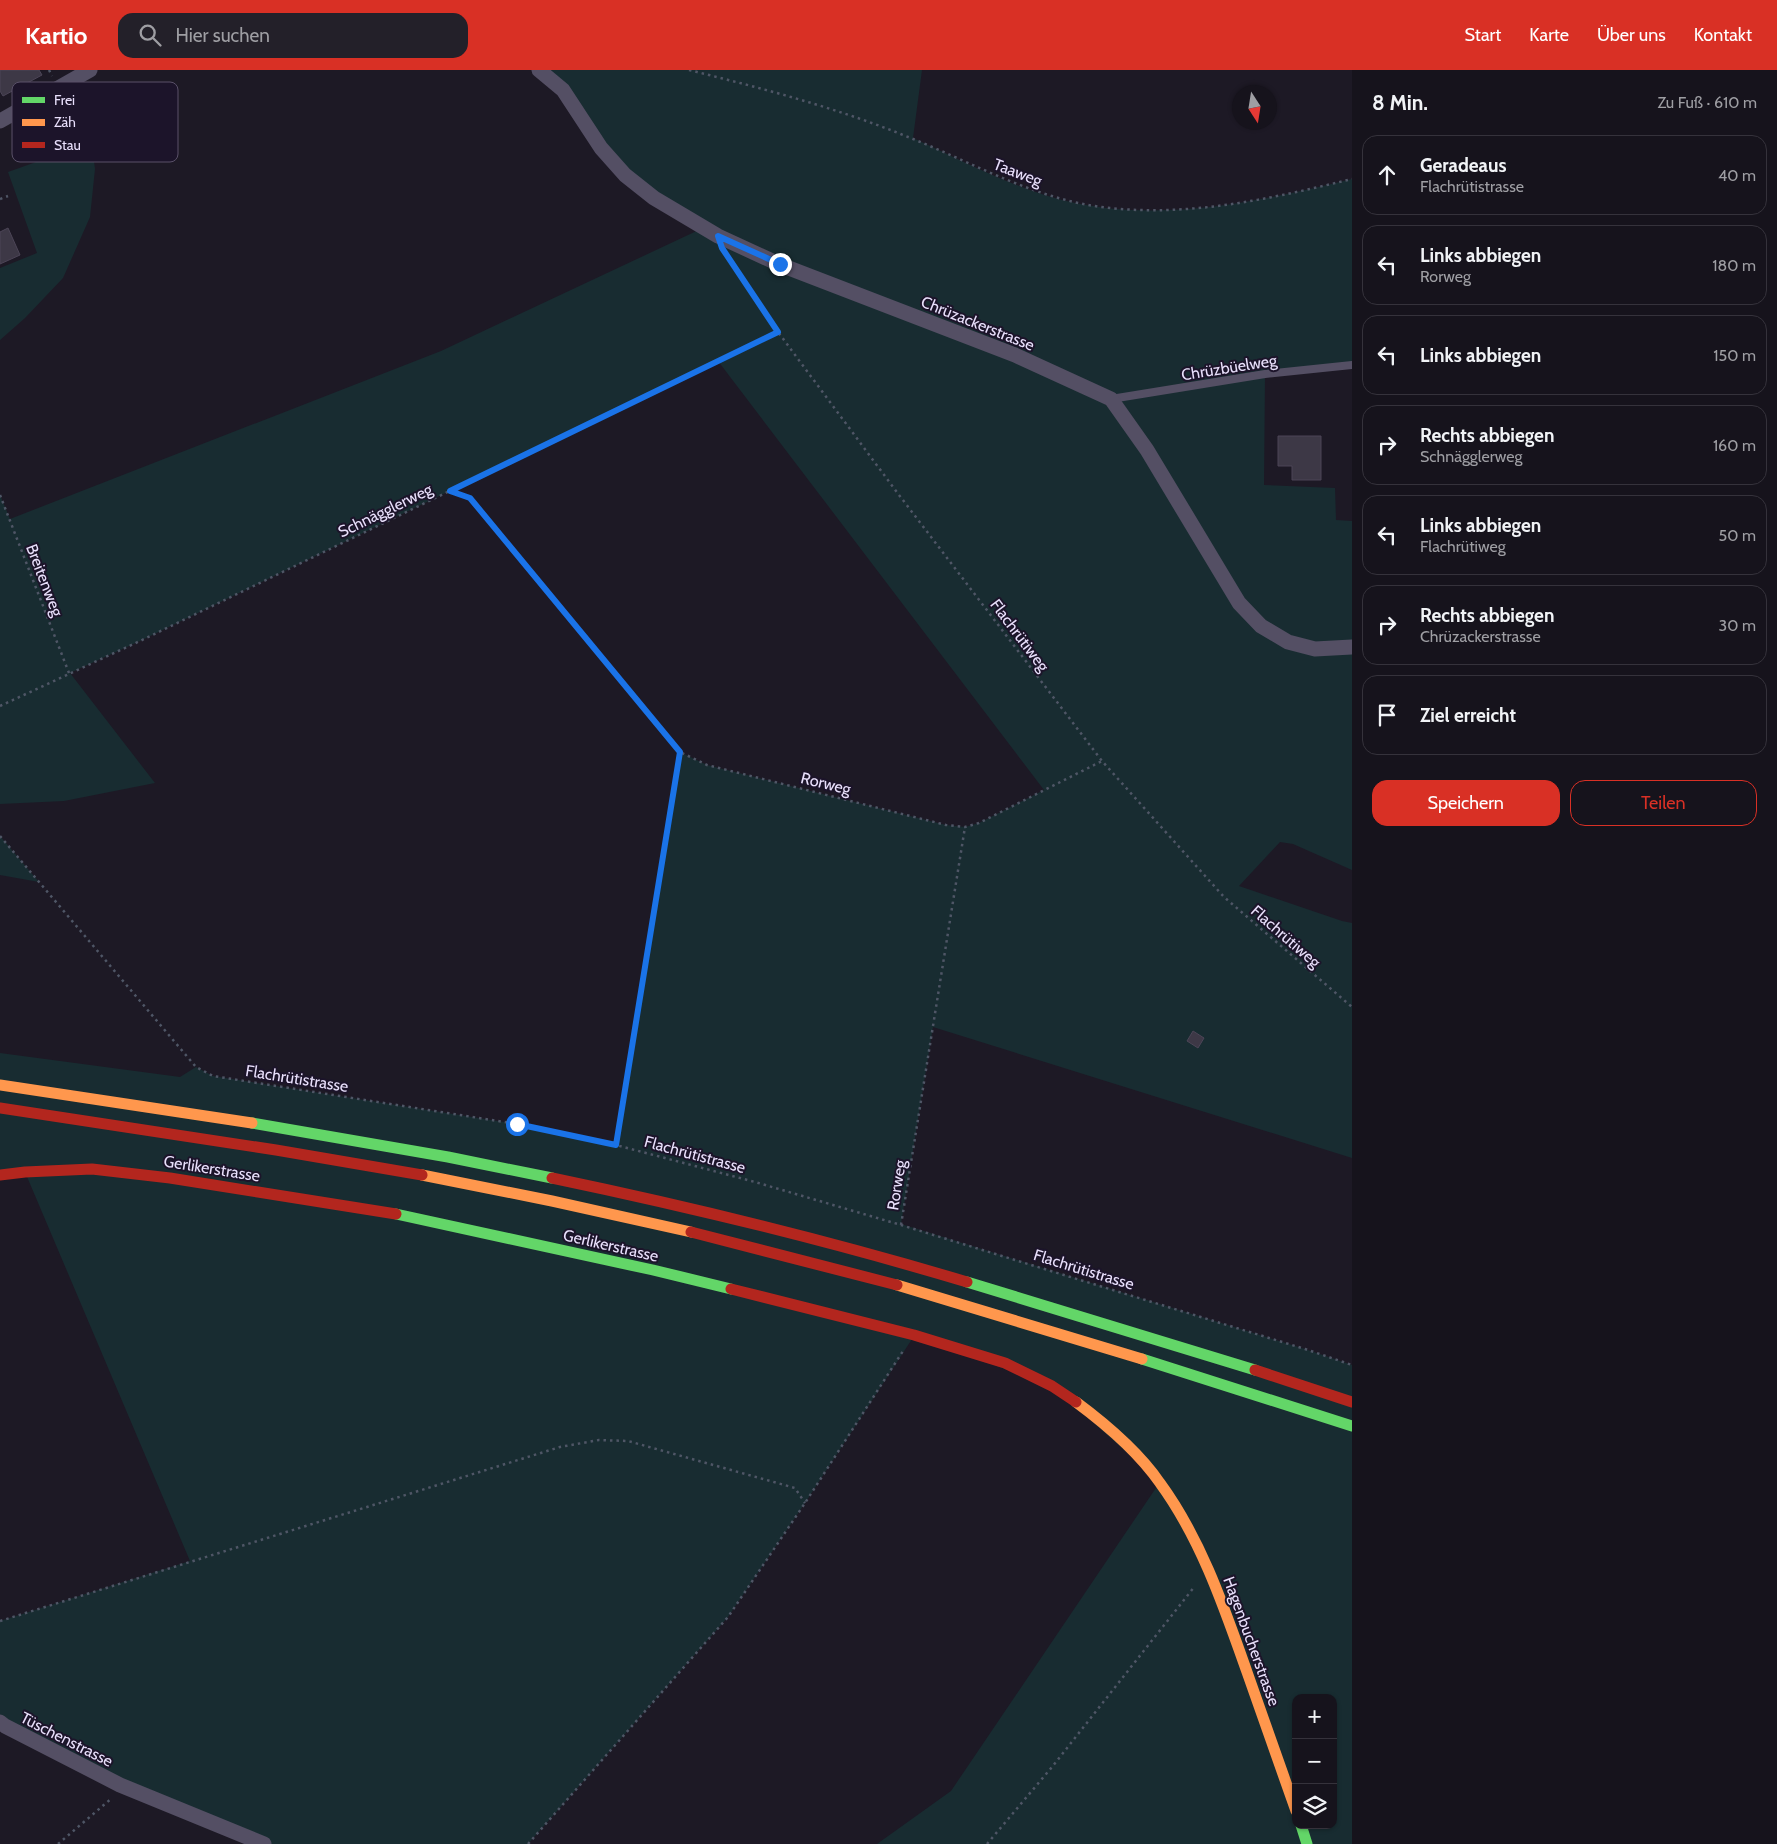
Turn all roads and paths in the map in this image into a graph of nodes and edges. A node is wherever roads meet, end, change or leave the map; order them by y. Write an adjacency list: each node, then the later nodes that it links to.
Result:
1 (90, 70): 4 (street)
2 (540, 70): 10 (street, Chrüzackerstrasse)
3 (689, 70): 7 (path, Taaweg)
4 (69, 82)
5 (12, 114): 6 (street)
6 (0, 121)
7 (1352, 179)
8 (8, 196): 9 (path)
9 (0, 199)
10 (718, 236): 11 (path, Flachrütiweg); 13 (street, Chrüzackerstrasse)
11 (778, 332): 14 (path, Schnägglerweg); 20 (path, Flachrütiweg)
12 (1352, 365): 13 (lane, Chrüzbüelweg)
13 (1111, 399): 16 (street)
14 (450, 491): 17 (path, Schnägglerweg); 19 (path)
15 (0, 495): 17 (path, Breitenweg)
16 (1352, 647)
17 (69, 673): 18 (path, Schnägglerweg)
18 (0, 706)
19 (680, 752): 21 (path, Rorweg); 26 (path)
20 (1102, 762): 21 (path); 23 (path, Flachrütiweg)
21 (965, 826): 28 (path, Rorweg)
22 (0, 836): 26 (path, Flachrütistrasse)
23 (1352, 1007)
24 (0, 1085): 31 (main road)
25 (0, 1108): 32 (main road)
26 (616, 1145): 28 (path, Flachrütistrasse)
27 (0, 1175): 29 (main road, Gerlikerstrasse)
28 (901, 1225): 30 (path, Flachrütistrasse)
29 (914, 1336): 33 (main road, Gerlikerstrasse); 34 (path)
30 (1352, 1365)
31 (1352, 1402)
32 (1352, 1426)
33 (1164, 1488): 35 (main road, Hagenbucherstrasse)
34 (805, 1503): 36 (path); 43 (path)
35 (1208, 1570): 39 (main road, Hagenbucherstrasse); 44 (path)
36 (0, 1621)
37 (0, 1722): 38 (street, Tüschenstrasse)
38 (120, 1786): 41 (path); 42 (street, Tüschenstrasse)
39 (1292, 1800)
40 (1302, 1829): 45 (main road)
41 (58, 1844)
42 (264, 1844)
43 (528, 1844)
44 (987, 1844)
45 (1307, 1844)

